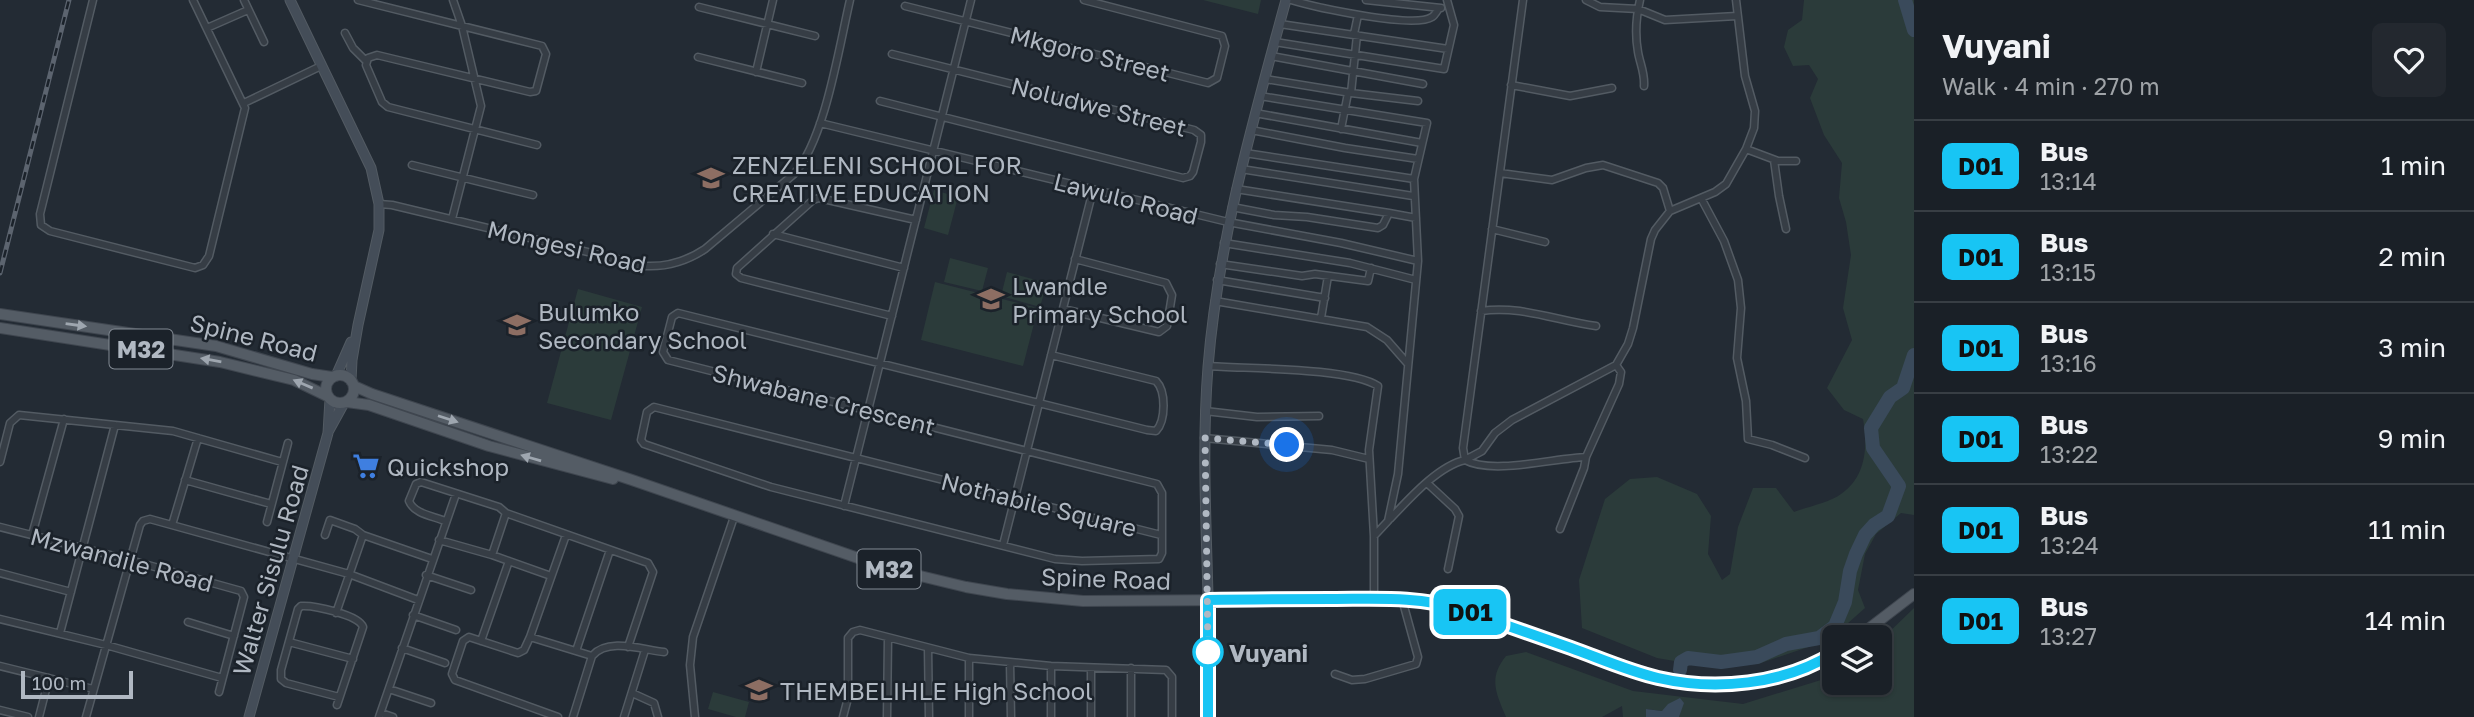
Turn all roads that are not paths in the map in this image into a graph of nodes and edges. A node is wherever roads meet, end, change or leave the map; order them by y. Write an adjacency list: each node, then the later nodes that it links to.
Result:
1 (93, 0): 58 (street)
2 (193, 0): 31 (street)
3 (244, 0): 24 (street)
4 (290, 0): 43 (street)
5 (358, 0): 30 (street)
6 (453, 0): 30 (street)
7 (774, 0): 29 (street)
8 (850, 0): 62 (street, Mongesi Road)
9 (971, 0): 27 (street)
10 (1084, 0): 18 (street)
11 (1289, 0): 25 (street); 28 (street)
12 (1366, 0): 21 (street)
13 (1447, 0): 22 (street)
14 (1523, 0): 51 (street)
15 (1586, 0): 23 (street)
16 (1640, 0): 23 (street)
17 (1736, 0): 26 (street)
18 (1093, 1): 27 (street, Mkgoro Street)
19 (699, 6): 29 (street)
20 (905, 6): 27 (street, Mkgoro Street)
21 (1438, 8): 22 (street); 25 (street)
22 (1448, 9): 37 (street)
23 (1638, 9): 26 (street); 52 (street)
24 (248, 10): 31 (street); 35 (street)
25 (1358, 15): 33 (street)
26 (1737, 16): 69 (street)
27 (965, 21): 44 (street)
28 (1280, 23): 33 (street); 36 (street)
29 (768, 24): 34 (street); 45 (street)
30 (462, 26): 47 (street); 47 (street)
31 (207, 28): 58 (street)
32 (345, 33): 42 (street)
33 (1356, 34): 37 (street); 39 (street)
34 (816, 36)
35 (264, 42)
36 (1275, 42): 39 (street); 40 (street)
37 (1448, 49): 39 (street)
38 (892, 54): 44 (street, Noludwe Street)
39 (1355, 55): 46 (street)
40 (1271, 56): 46 (street); 48 (street)
41 (698, 57): 45 (street)
42 (366, 61): 47 (street); 65 (street)
43 (321, 65): 58 (street); 84 (street)
44 (953, 70): 61 (street); 61 (street, Noludwe Street)
45 (756, 72): 49 (street)
46 (1353, 73): 50 (street); 54 (street)
47 (475, 79): 65 (street)
48 (1265, 79): 54 (street); 55 (street)
49 (802, 83)
50 (1423, 84)
51 (1511, 85): 53 (street); 76 (street)
52 (1644, 86)
53 (1612, 88)
54 (1349, 93): 56 (street); 59 (street)
55 (1260, 96): 59 (street); 60 (street)
56 (1418, 101)
57 (880, 102): 61 (street)
58 (244, 103)
59 (1345, 110): 63 (street); 66 (street)
60 (1255, 113): 63 (street); 64 (street)
61 (942, 117): 68 (street)
62 (820, 122): 68 (street, Lawulo Road); 89 (street, Mongesi Road)
63 (1341, 129): 66 (street)
64 (1251, 130): 70 (street); 71 (street)
65 (475, 131): 67 (street); 77 (street)
66 (1422, 143): 71 (street)
67 (537, 145)
68 (933, 149): 80 (street, Lawulo Road); 90 (street)
69 (1746, 149): 72 (street); 83 (street)
70 (1245, 153): 75 (street); 78 (street)
71 (1418, 159): 78 (street)
72 (1774, 160): 73 (street); 93 (street)
73 (1796, 161)
74 (412, 165): 77 (street)
75 (1241, 169): 79 (street); 82 (street)
76 (1500, 173): 86 (street); 92 (street)
77 (463, 178): 81 (street); 89 (street)
78 (1413, 179): 82 (street)
79 (1236, 189): 85 (street); 87 (street)
80 (1093, 190): 91 (street, Lawulo Road); 97 (street)
81 (533, 195)
82 (1413, 196): 88 (street)
83 (1701, 198): 86 (street); 137 (street)
84 (379, 204): 89 (street, Mongesi Road); 112 (street)
85 (1232, 207): 87 (street); 91 (street)
86 (1670, 211): 118 (street)
87 (1388, 213): 88 (street)
88 (1416, 218): 98 (street)
89 (452, 219)
90 (916, 220): 94 (street); 100 (street)
91 (1228, 222): 96 (street); 98 (street, Lawulo Road)
92 (1492, 229): 95 (street); 108 (street)
93 (1786, 229)
94 (773, 234): 100 (street); 110 (street)
95 (1545, 242)
96 (1224, 243): 99 (street); 101 (street)
97 (1075, 259): 107 (street); 107 (street)
98 (1418, 261): 104 (street)
99 (1220, 264): 102 (street); 103 (street)
100 (904, 268): 110 (street)
101 (1371, 268): 102 (street); 104 (street)
102 (1328, 276): 105 (street)
103 (1217, 280): 105 (street); 106 (street)
104 (1416, 280): 117 (street)
105 (1325, 298): 111 (street)
106 (1215, 301): 111 (street); 119 (street)
107 (1063, 309): 115 (street)
108 (1481, 311): 113 (street); 139 (street)
109 (4, 315): 120 (main road, Spine Road / M32, one-way to 120)
110 (892, 316): 116 (street)
111 (1321, 318): 117 (street)
112 (358, 325): 120 (street); 121 (street)
113 (1596, 326)
114 (2, 329): 122 (main road, Spine Road / M32, one-way to 114)
115 (1051, 355): 124 (street); 124 (street, Shwabane Crescent)
116 (879, 363): 124 (street, Shwabane Crescent); 125 (street); 125 (street, Shwabane Crescent)
117 (1408, 365): 152 (street)
118 (1616, 365): 135 (street); 139 (street)
119 (1208, 366): 126 (street); 138 (street)
120 (334, 377): 121 (main road, Spine Road / M32); 122 (main road, Spine Road)
121 (353, 383): 123 (main road); 145 (main road, Spine Road / M32, one-way to 145)
122 (328, 398): 123 (main road, Spine Road / M32); 130 (street, Walter Sisulu Road)
123 (345, 403): 130 (street, Walter Sisulu Road); 145 (main road, Spine Road / M32, one-way to 123)
124 (1039, 403): 134 (street)
125 (868, 410): 134 (street, Shwabane Crescent); 136 (street)
126 (1205, 411): 127 (street); 132 (street)
127 (1319, 416)
128 (64, 419): 129 (street); 140 (street); 157 (street)
129 (115, 425): 131 (street); 165 (street)
130 (328, 433): 168 (street, Walter Sisulu Road)
131 (198, 438): 141 (street); 142 (street)
132 (1205, 438): 138 (street); 183 (street)
133 (288, 443): 141 (street)
134 (1027, 451): 146 (street); 161 (street, Shwabane Crescent)
135 (1586, 457): 139 (street); 156 (street)
136 (856, 458): 146 (street, Nothabile Square); 148 (street); 148 (street, Nothabile Square)
137 (1805, 458)
138 (1369, 459): 162 (street)
139 (1465, 460): 143 (street)
140 (0, 462)
141 (282, 462): 147 (street)
142 (185, 481): 147 (street); 154 (street)
143 (1427, 483): 152 (street); 172 (street)
144 (456, 494): 149 (street); 151 (street); 151 (street)
145 (668, 494): 150 (main road, Spine Road / M32)
146 (1015, 499): 161 (street, Nothabile Square); 164 (street)
147 (271, 504): 153 (street)
148 (844, 506): 164 (street, Nothabile Square)
149 (506, 513): 160 (street); 167 (street)
150 (734, 517): 183 (main road, Spine Road / M32); 232 (street)
151 (445, 521): 163 (street)
152 (1388, 521): 162 (street)
153 (267, 522)
154 (172, 525): 168 (street); 170 (street)
155 (0, 527): 157 (street, Mzwandile Road)
156 (1560, 529)
157 (32, 535): 165 (street, Mzwandile Road)
158 (326, 535): 159 (street)
159 (363, 535): 169 (street); 174 (street)
160 (566, 535): 166 (street); 176 (street)
161 (1161, 535): 164 (street, Nothabile Square)
162 (1374, 536): 180 (street)
163 (439, 540): 167 (street); 169 (street)
164 (1003, 545)
165 (82, 548): 170 (street, Mzwandile Road); 178 (street)
166 (610, 550): 197 (street); 201 (street)
167 (492, 555): 171 (street)
168 (293, 558): 174 (street); 226 (street, Walter Sisulu Road)
169 (432, 559): 175 (street)
170 (130, 560): 191 (street, Mzwandile Road); 196 (street)
171 (509, 561): 176 (street); 194 (street)
172 (1448, 569)
173 (0, 573): 178 (street)
174 (349, 574): 182 (street); 184 (street)
175 (426, 575): 177 (street); 182 (street)
176 (551, 576): 192 (street)
177 (471, 590)
178 (71, 592): 190 (street)
179 (1914, 594): 188 (main road)
180 (1374, 598): 181 (main road, Spine Road / M32); 183 (main road, Spine Road / M32)
181 (1402, 599): 206 (main road, Spine Road / M32); 213 (street)
182 (418, 600): 185 (street)
183 (1208, 600): 242 (street)
184 (336, 613): 195 (street); 205 (street)
185 (413, 615): 189 (street); 198 (street)
186 (0, 619): 190 (street)
187 (188, 622): 191 (street)
188 (1874, 625)
189 (456, 631)
190 (60, 633): 196 (street)
191 (234, 636): 215 (street)
192 (530, 637): 194 (street); 201 (street)
193 (888, 638): 199 (street); 233 (street); 234 (street)
194 (481, 641): 228 (street)
195 (289, 642): 205 (street); 205 (street)
196 (106, 645): 215 (street); 216 (street)
197 (628, 647): 200 (street); 203 (street)
198 (402, 648): 207 (street); 217 (street)
199 (929, 648): 204 (street); 235 (street)
200 (645, 650): 202 (street); 219 (street)
201 (576, 651): 203 (street)
202 (664, 652)
203 (592, 656): 229 (street)
204 (969, 658): 208 (street); 236 (street)
205 (353, 659)
206 (1822, 659)
207 (445, 663)
208 (1010, 663): 210 (street); 237 (street)
209 (0, 666): 214 (street)
210 (1051, 666): 211 (street); 238 (street)
211 (1091, 667): 212 (street); 239 (street)
212 (1131, 668): 240 (street); 241 (street)
213 (1335, 674)
214 (49, 678): 216 (street); 224 (street)
215 (222, 678): 218 (street)
216 (93, 689): 225 (street)
217 (389, 689): 220 (street); 222 (street)
218 (219, 692)
219 (632, 693): 230 (street); 231 (street)
220 (431, 704)
221 (0, 710): 223 (street)
222 (380, 715): 227 (street)
223 (28, 717)
224 (39, 717)
225 (86, 717)
226 (249, 717)
227 (393, 717)
228 (558, 717)
229 (573, 717)
230 (624, 717)
231 (657, 717)
232 (695, 717)
233 (844, 717)
234 (887, 717)
235 (929, 717)
236 (969, 717)
237 (1011, 717)
238 (1051, 717)
239 (1091, 717)
240 (1131, 717)
241 (1172, 717)
242 (1208, 717)

